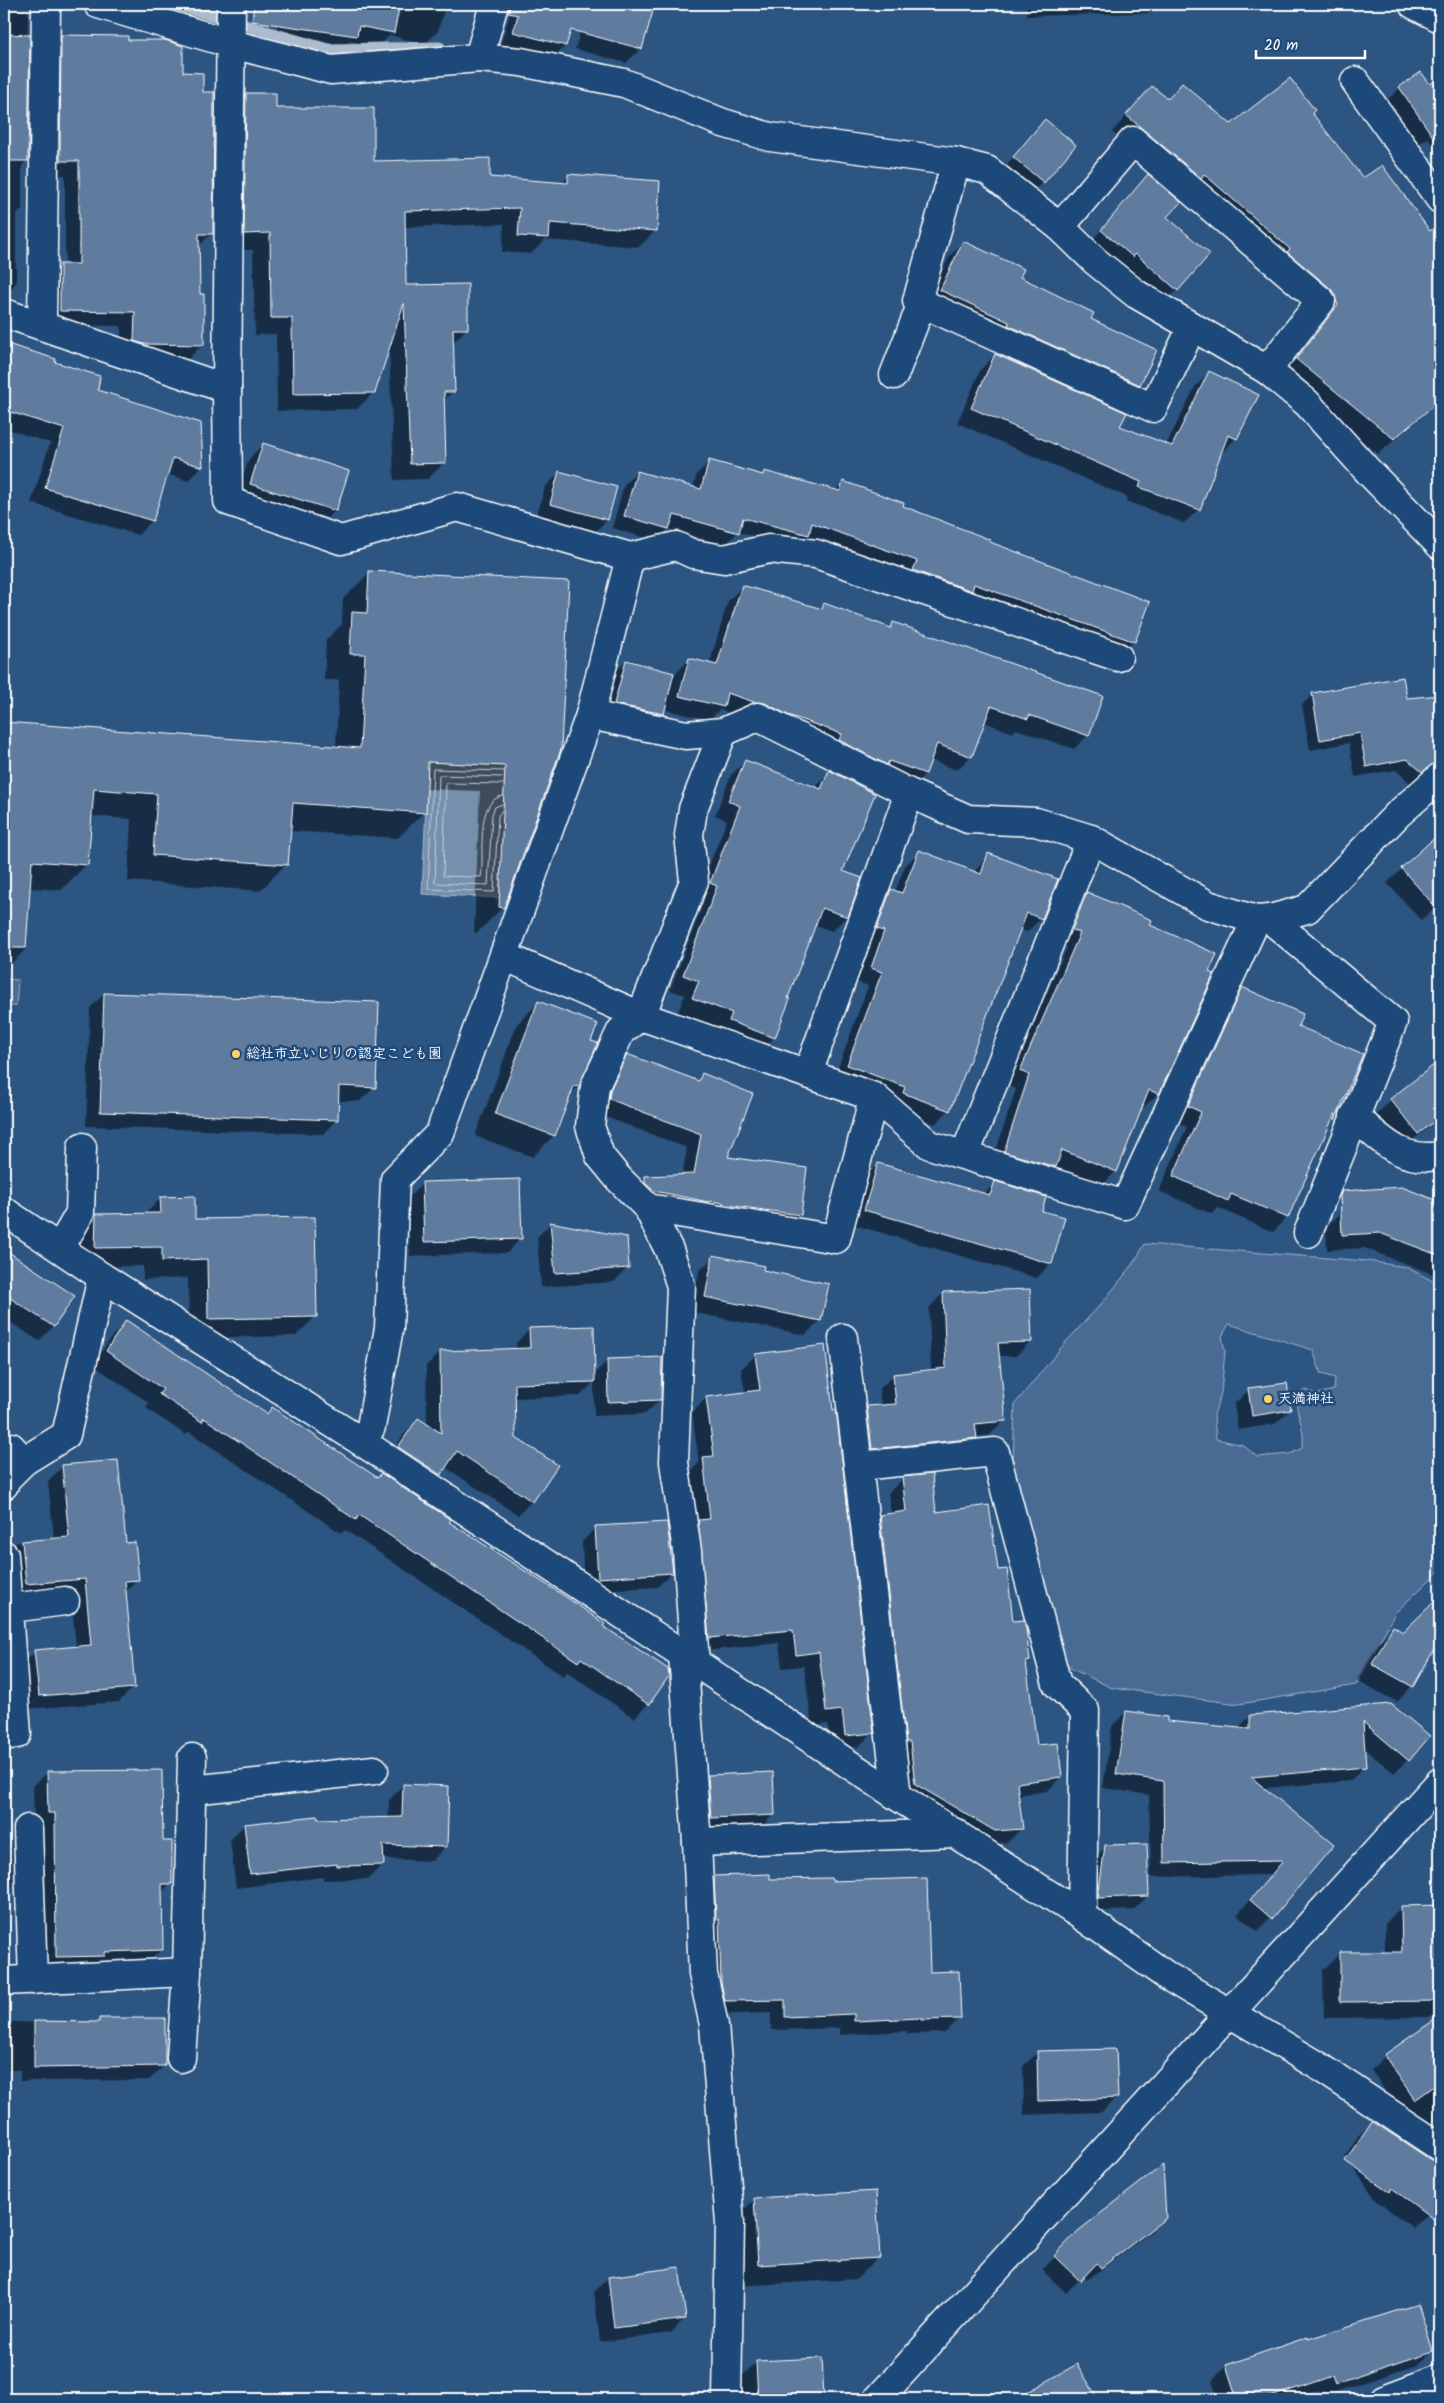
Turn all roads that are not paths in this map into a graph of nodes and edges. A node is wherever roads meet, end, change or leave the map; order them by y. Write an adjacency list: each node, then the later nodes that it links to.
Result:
1 (46, 4): 15 (street)
2 (98, 4): 7 (street)
3 (494, 4): 8 (street)
4 (1413, 4): 6 (street)
5 (231, 7): 7 (street)
6 (1440, 18)
7 (232, 44): 8 (street); 19 (street)
8 (478, 58): 10 (street)
9 (1355, 81): 11 (street)
10 (956, 162): 12 (street); 13 (street)
11 (1440, 199)
12 (1060, 227): 16 (street); 17 (street)
13 (922, 304): 16 (street); 18 (street)
14 (4, 313): 15 (street)
15 (42, 325): 19 (street)
16 (1192, 327): 17 (street)
17 (1267, 370): 20 (street)
18 (894, 375)
19 (227, 389): 21 (street)
20 (1440, 545)
21 (630, 557): 22 (street); 23 (street)
22 (1118, 657)
23 (590, 715): 24 (street); 29 (street)
24 (723, 732): 26 (street); 30 (street)
25 (1440, 777): 28 (street)
26 (909, 793): 27 (street); 31 (street)
27 (1091, 839): 28 (street); 35 (street)
28 (1263, 919): 33 (street); 35 (street)
29 (504, 956): 30 (street); 43 (street)
30 (641, 1016): 31 (street); 37 (street)
31 (808, 1073): 32 (street)
32 (874, 1098): 35 (street); 37 (street)
33 (1354, 1116): 36 (street); 39 (street)
34 (82, 1147): 40 (street)
35 (965, 1154)
36 (1440, 1156)
37 (648, 1208): 50 (street)
38 (4, 1211): 40 (street)
39 (1308, 1233)
40 (60, 1248): 41 (street)
41 (102, 1277): 43 (street); 44 (street)
42 (843, 1338): 45 (street)
43 (362, 1442): 50 (street)
44 (14, 1454): 46 (street)
45 (860, 1466): 56 (street); 60 (street)
46 (4, 1485)
47 (4, 1554): 49 (street)
48 (65, 1601): 49 (street)
49 (6, 1608): 51 (street)
50 (689, 1659): 56 (street); 59 (street)
51 (4, 1736)
52 (192, 1758): 55 (street)
53 (374, 1770): 55 (street)
54 (1440, 1782): 64 (street)
55 (192, 1790): 61 (street)
56 (896, 1796): 58 (street)
57 (28, 1829): 62 (street)
58 (956, 1833): 59 (street); 60 (street)
59 (697, 1842): 68 (street)
60 (1082, 1916): 64 (street)
61 (187, 1972): 62 (street); 65 (street)
62 (33, 1980): 63 (street)
63 (4, 1981)
64 (1230, 2014): 66 (street); 69 (street)
65 (181, 2058)
66 (1440, 2147)
67 (1440, 2378): 70 (street)
68 (727, 2399)
69 (878, 2399)
70 (1384, 2399)

